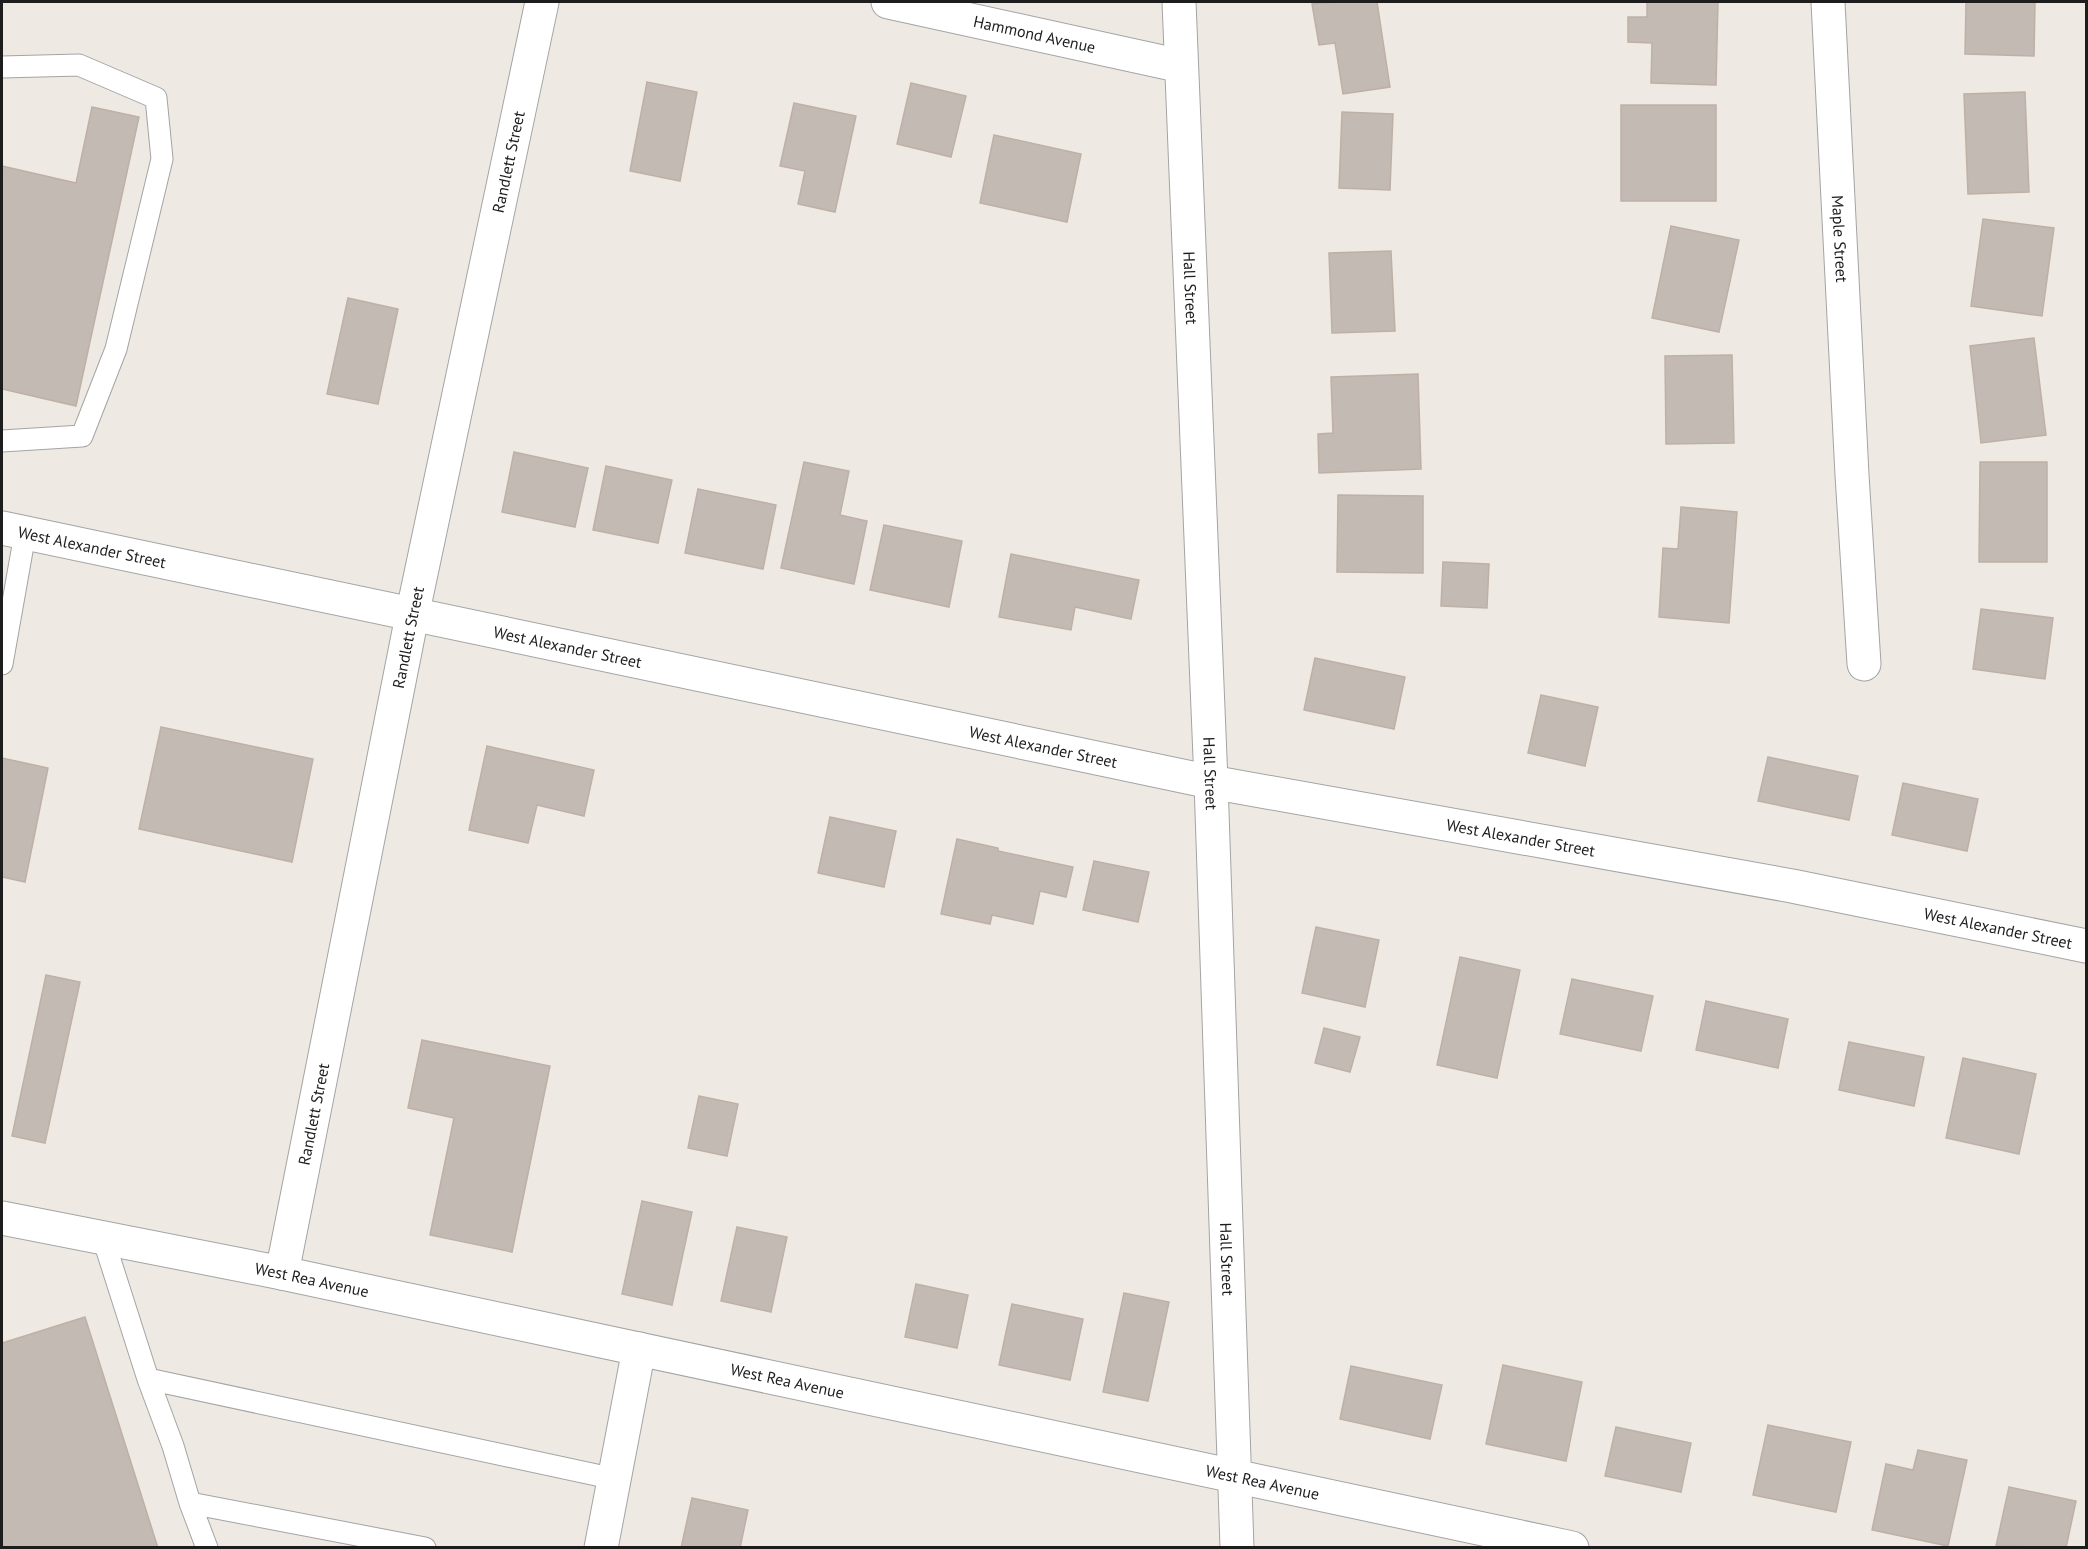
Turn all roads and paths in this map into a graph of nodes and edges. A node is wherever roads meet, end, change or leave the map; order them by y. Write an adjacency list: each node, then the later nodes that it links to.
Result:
1 (542, 2): 9 (street, Randlett Street)
2 (888, 2): 5 (street, Hammond Avenue)
3 (1179, 2): 5 (street, Hall Street)
4 (1828, 2): 11 (street, Maple Street)
5 (1181, 66): 12 (street, Hall Street)
6 (2, 67): 7 (lane)
7 (2, 441)
8 (13, 531): 9 (street, West Alexander Street); 10 (lane)
9 (412, 616): 12 (street, West Alexander Street); 16 (street, Randlett Street)
10 (2, 664)
11 (1864, 664)
12 (1211, 782): 13 (street, West Alexander Street); 19 (street, Hall Street)
13 (2086, 946)
14 (2, 1218): 15 (street, West Rea Avenue)
15 (103, 1238): 16 (street, West Rea Avenue); 18 (lane)
16 (282, 1273): 17 (street, West Rea Avenue)
17 (639, 1349): 19 (street, West Rea Avenue); 20 (street)
18 (148, 1379): 20 (lane); 21 (lane)
19 (1234, 1476): 25 (street, Hall Street); 26 (street, West Rea Avenue)
20 (615, 1479): 24 (street)
21 (190, 1503): 22 (lane); 23 (lane)
22 (207, 1548)
23 (425, 1548)
24 (602, 1548)
25 (1237, 1548)
26 (1572, 1548)

